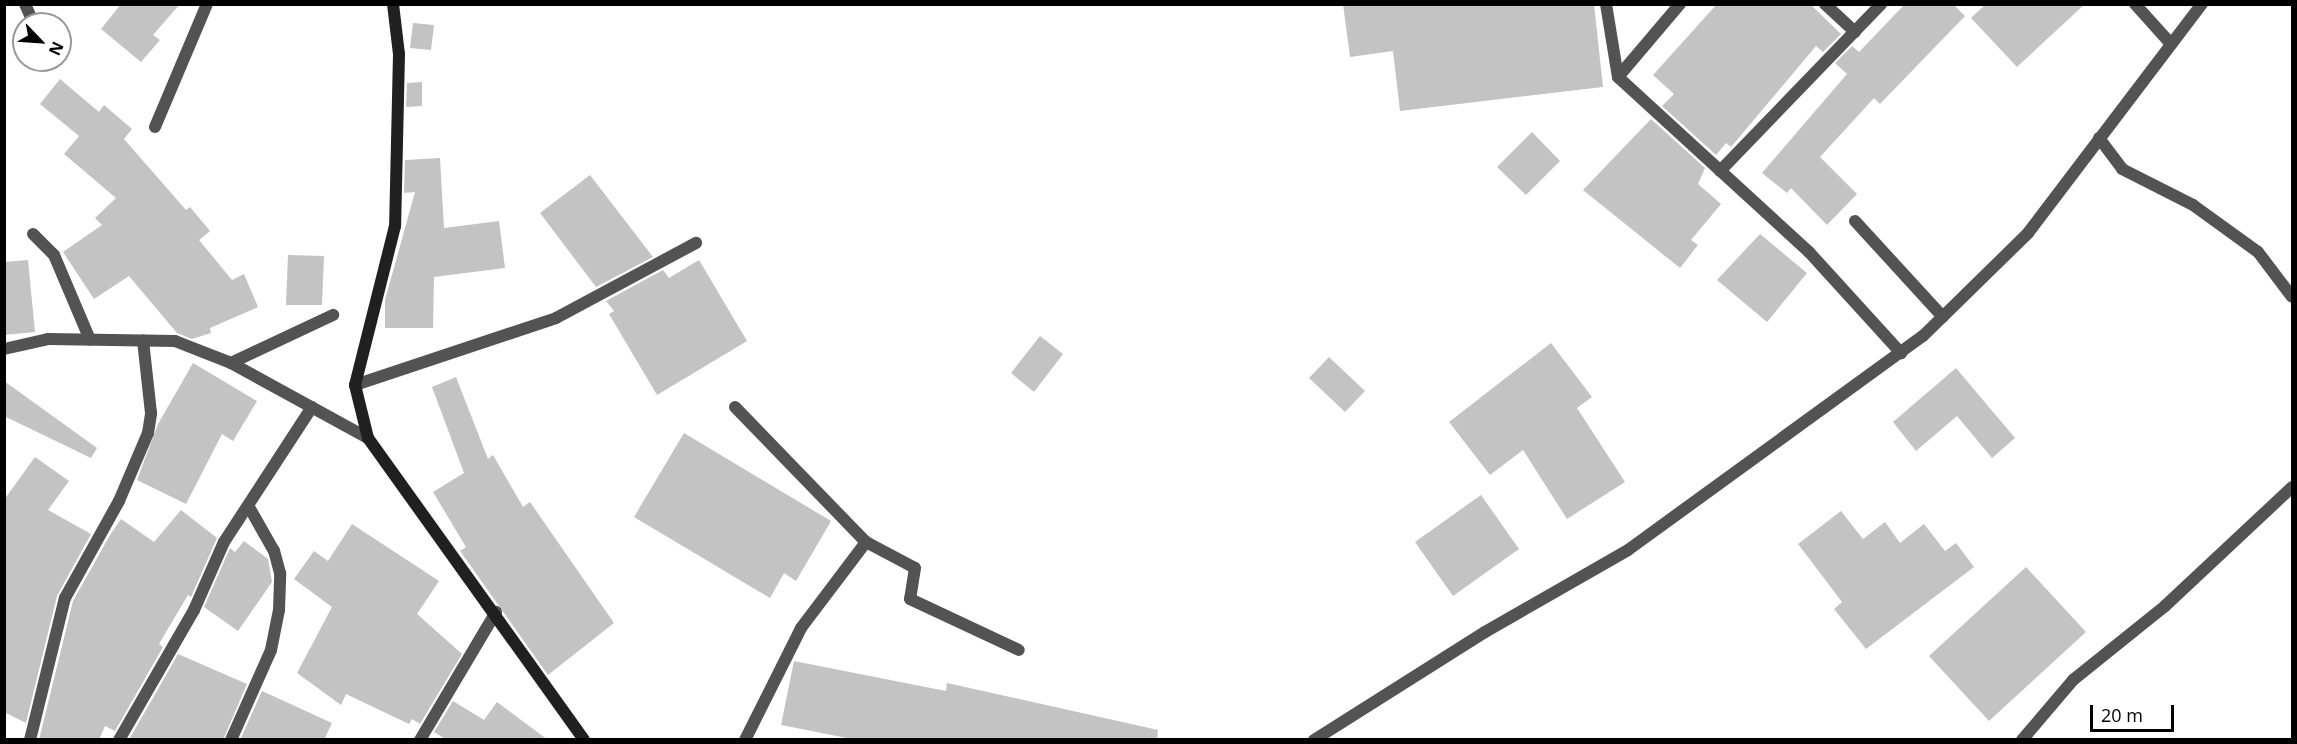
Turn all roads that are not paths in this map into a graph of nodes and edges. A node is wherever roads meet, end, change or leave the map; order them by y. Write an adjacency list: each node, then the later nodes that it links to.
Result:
1 (207, 4): 12 (street)
2 (393, 4): 26 (street)
3 (1606, 4): 11 (street)
4 (1680, 4): 11 (street)
5 (1825, 4): 9 (street)
6 (1881, 4): 9 (street)
7 (2135, 4): 10 (street)
8 (2202, 4): 10 (street)
9 (1855, 32): 14 (street)
10 (2171, 44): 13 (street)
11 (1617, 77): 14 (street)
12 (155, 128)
13 (2099, 138): 18 (street); 20 (street)
14 (1720, 171): 24 (street)
15 (1855, 221): 20 (street)
16 (33, 234): 21 (street)
17 (696, 243): 26 (street)
18 (2292, 297)
19 (333, 315): 25 (street)
20 (1943, 317): 24 (street)
21 (90, 340): 22 (street); 23 (street)
22 (143, 340): 25 (street); 35 (street)
23 (4, 349)
24 (1901, 353): 41 (street)
25 (231, 363): 27 (street)
26 (355, 385): 29 (street)
27 (312, 407): 29 (street); 31 (street)
28 (735, 407): 32 (street)
29 (368, 438): 33 (street)
30 (2292, 487): 42 (street)
31 (249, 507): 36 (street); 37 (street)
32 (866, 542): 34 (street); 40 (street)
33 (496, 612): 38 (street); 39 (street)
34 (1019, 650)
35 (30, 740)
36 (119, 740)
37 (231, 740)
38 (420, 740)
39 (584, 740)
40 (745, 740)
41 (1314, 740)
42 (2022, 740)

